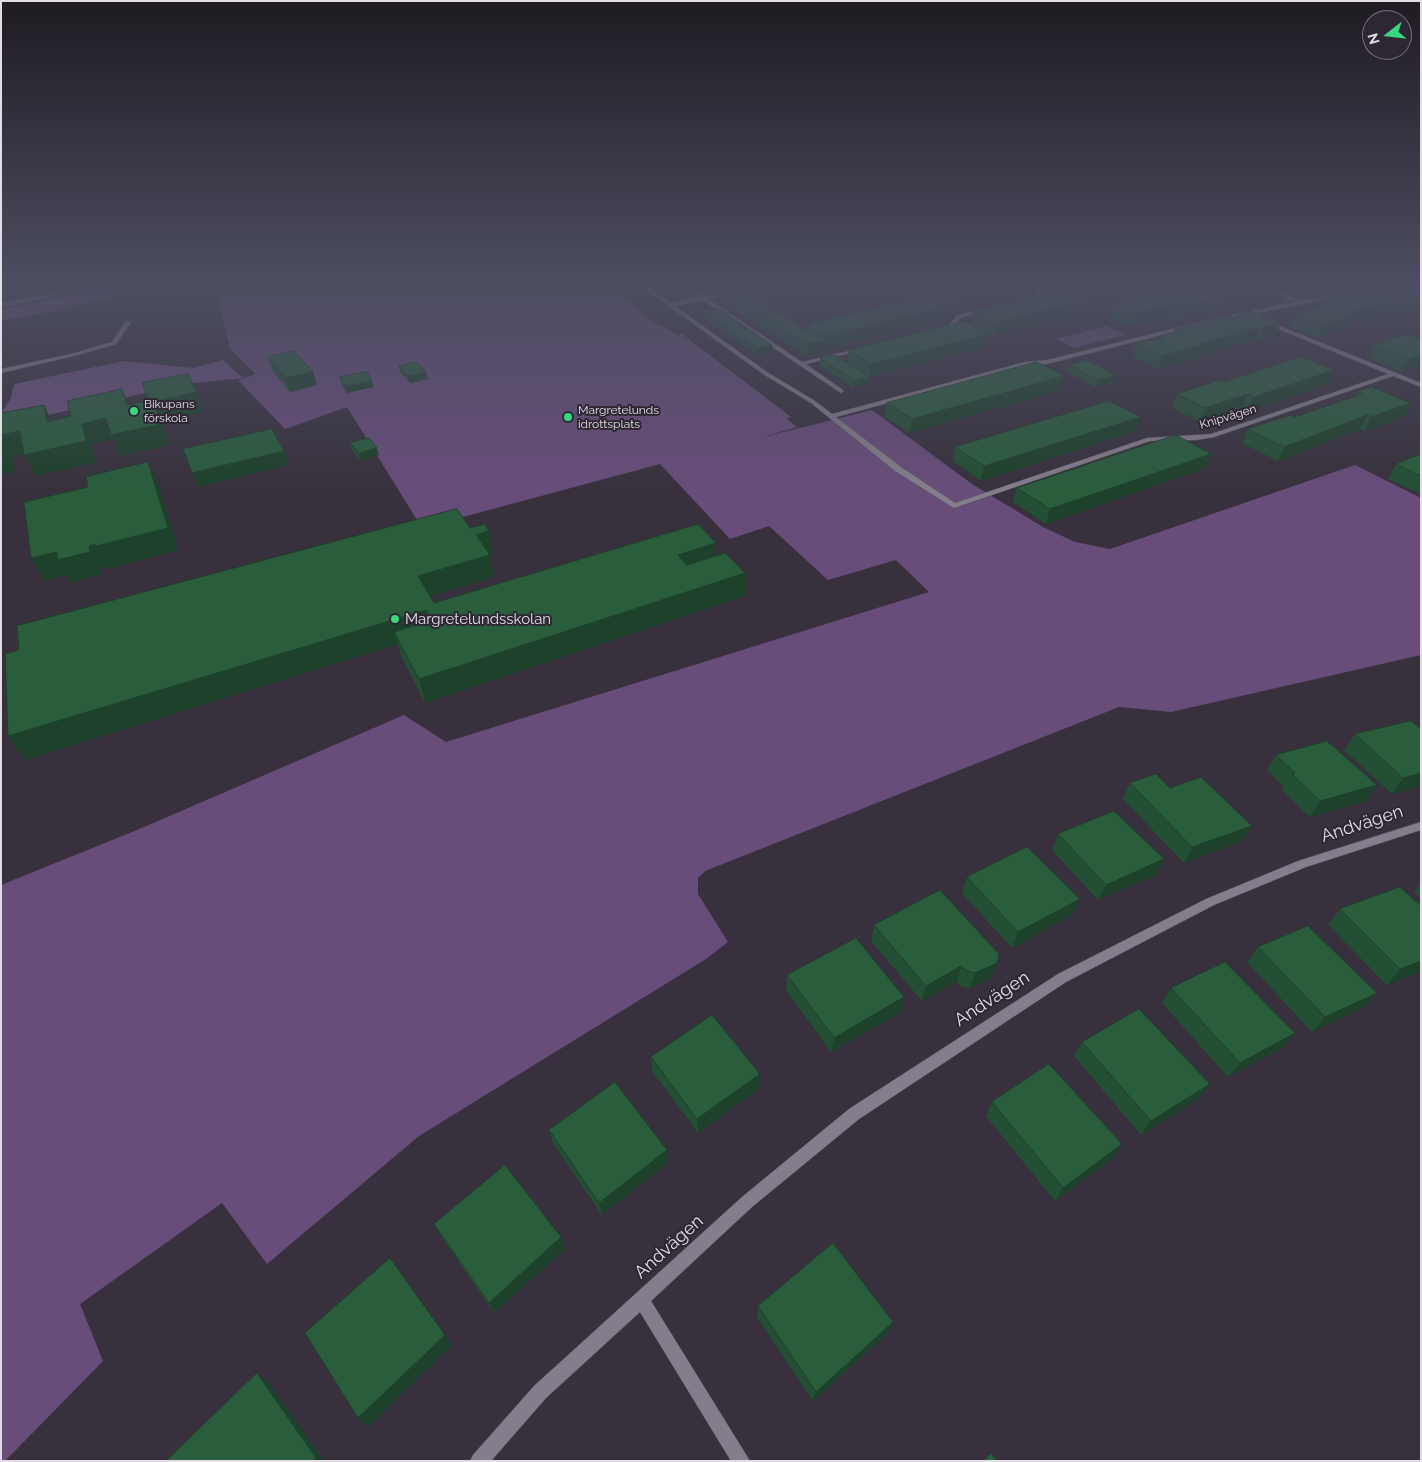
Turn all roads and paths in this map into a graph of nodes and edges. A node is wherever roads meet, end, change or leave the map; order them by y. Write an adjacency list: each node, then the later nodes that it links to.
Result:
1 (71, 355): 8 (street)
2 (739, 355): 12 (street)
3 (787, 355): 7 (street)
4 (835, 355): 7 (street)
5 (1074, 355): 12 (street)
6 (1347, 355): 9 (street)
7 (800, 364): 11 (street)
8 (1, 371)
9 (1393, 374): 10 (street); 12 (street, Knipvägen)
10 (1419, 384)
11 (841, 390)
12 (831, 416)
13 (1421, 826): 14 (street, Andvägen)
14 (641, 1299): 15 (street, Andvägen); 16 (street, Andvägen)
15 (479, 1461)
16 (741, 1461)

